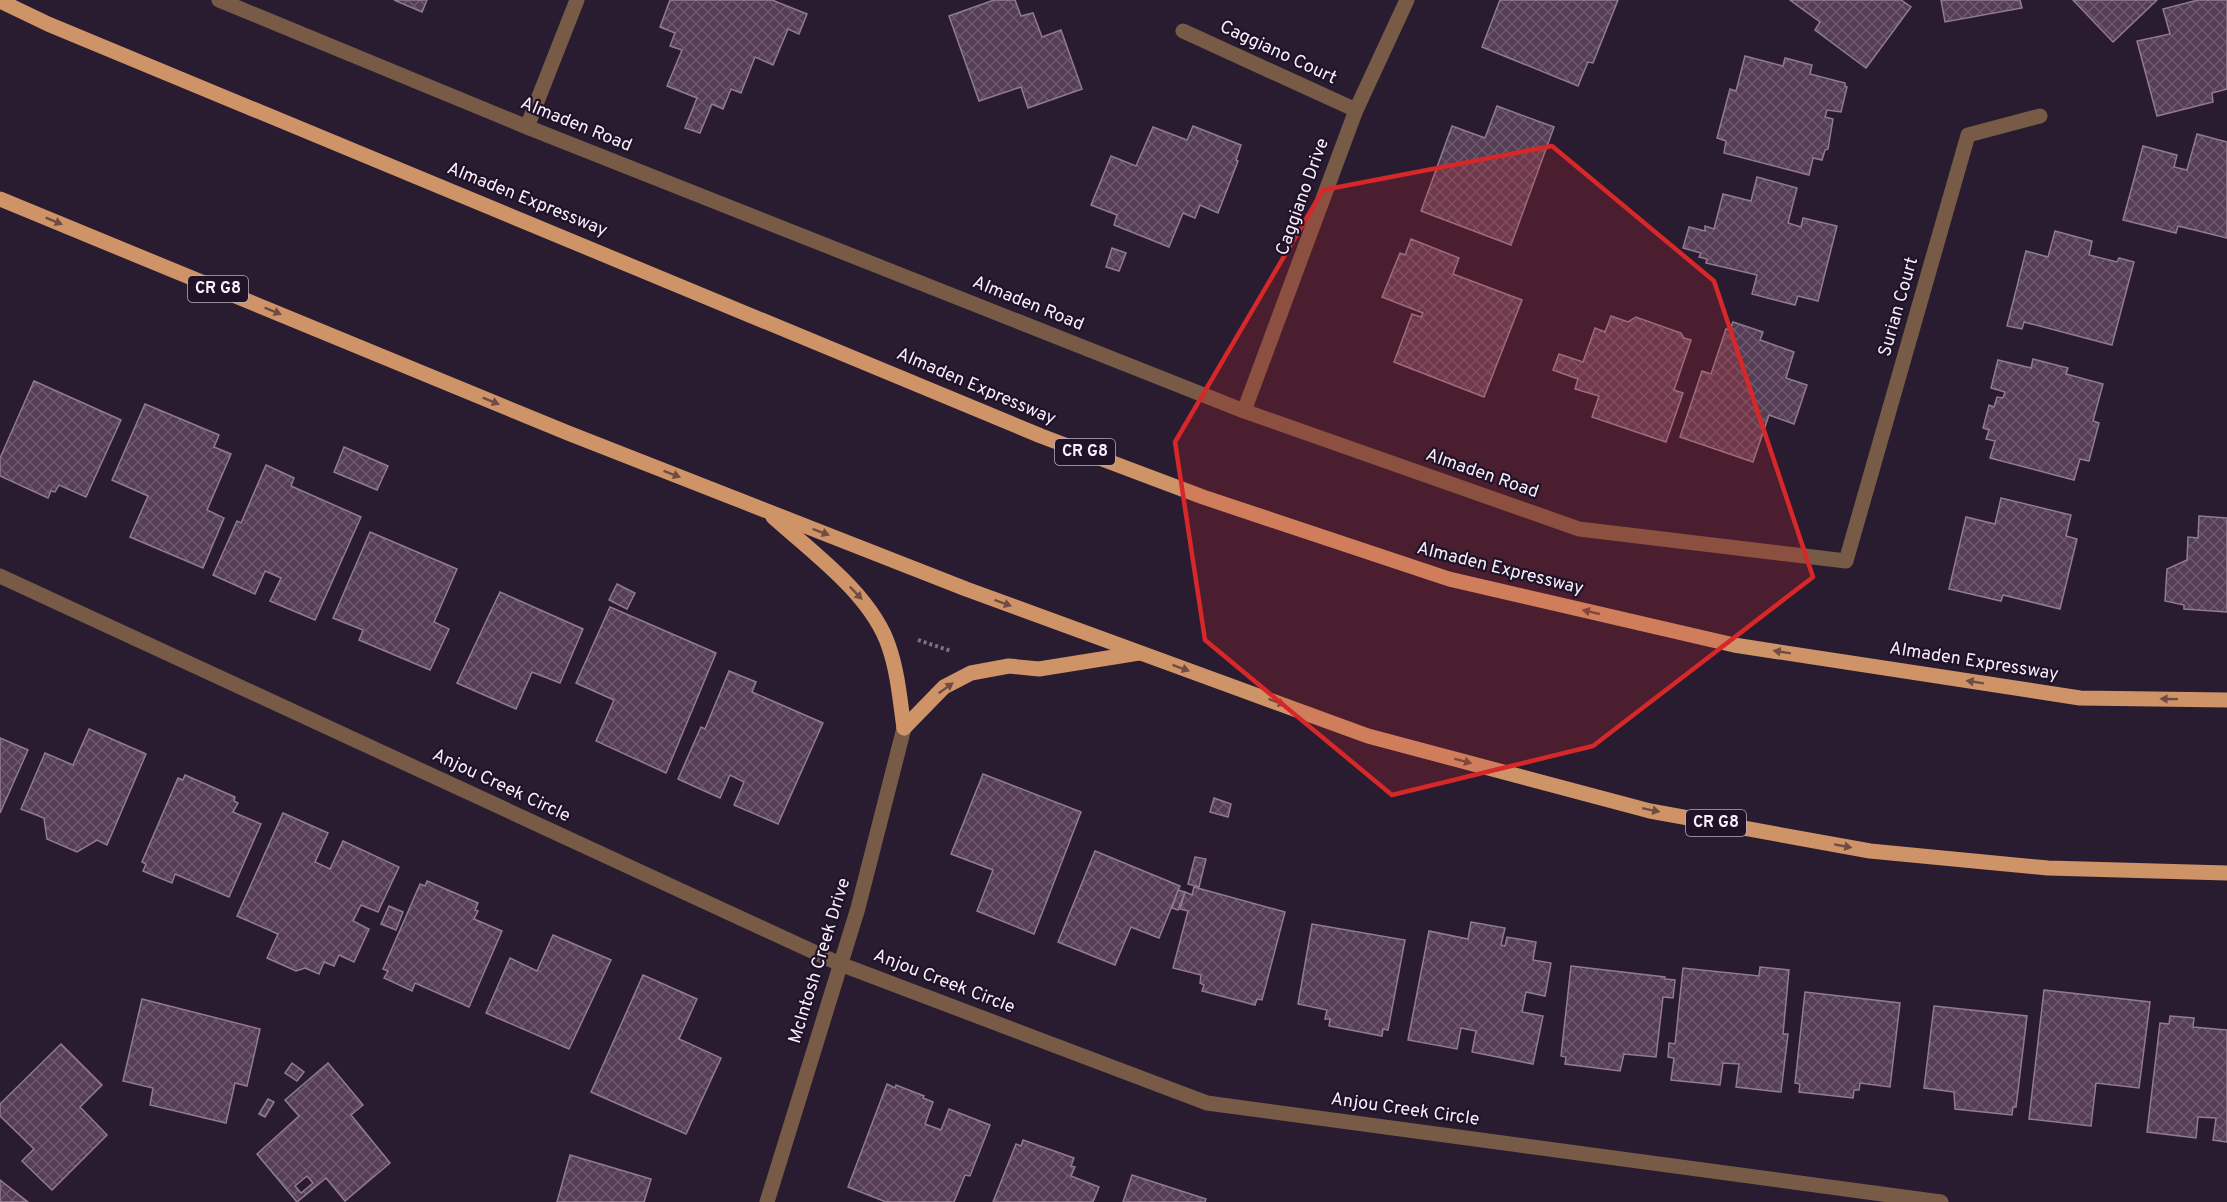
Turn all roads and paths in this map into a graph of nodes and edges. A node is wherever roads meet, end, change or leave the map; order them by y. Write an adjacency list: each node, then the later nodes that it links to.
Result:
1 (219, 0): 8 (street, Almaden Road)
2 (578, 0): 8 (street)
3 (1407, 0): 6 (street, Caggiano Drive)
4 (0, 1): 17 (main road, Almaden Expressway / CR G8, one-way to 4)
5 (1183, 31): 6 (street, Caggiano Court)
6 (1356, 110): 10 (street, Caggiano Drive)
7 (2040, 116): 12 (street, Surian Court)
8 (528, 127): 10 (street, Almaden Road)
9 (0, 199): 11 (main road, CR G8, one-way to 11)
10 (1244, 411): 12 (street, Almaden Road)
11 (766, 511): 15 (main road, CR G8, one-way to 15); 18 (main road, one-way to 18)
12 (1846, 561)
13 (0, 576): 20 (street, Anjou Creek Circle)
14 (911, 638): 16 (path)
15 (1141, 653): 18 (main road, one-way to 15); 19 (main road, CR G8, one-way to 19)
16 (962, 654)
17 (2227, 700)
18 (904, 728): 20 (street, McIntosh Creek Drive)
19 (2227, 873)
20 (840, 964): 21 (street, McIntosh Creek Drive); 22 (street, Anjou Creek Circle)
21 (766, 1202)
22 (1941, 1202)

